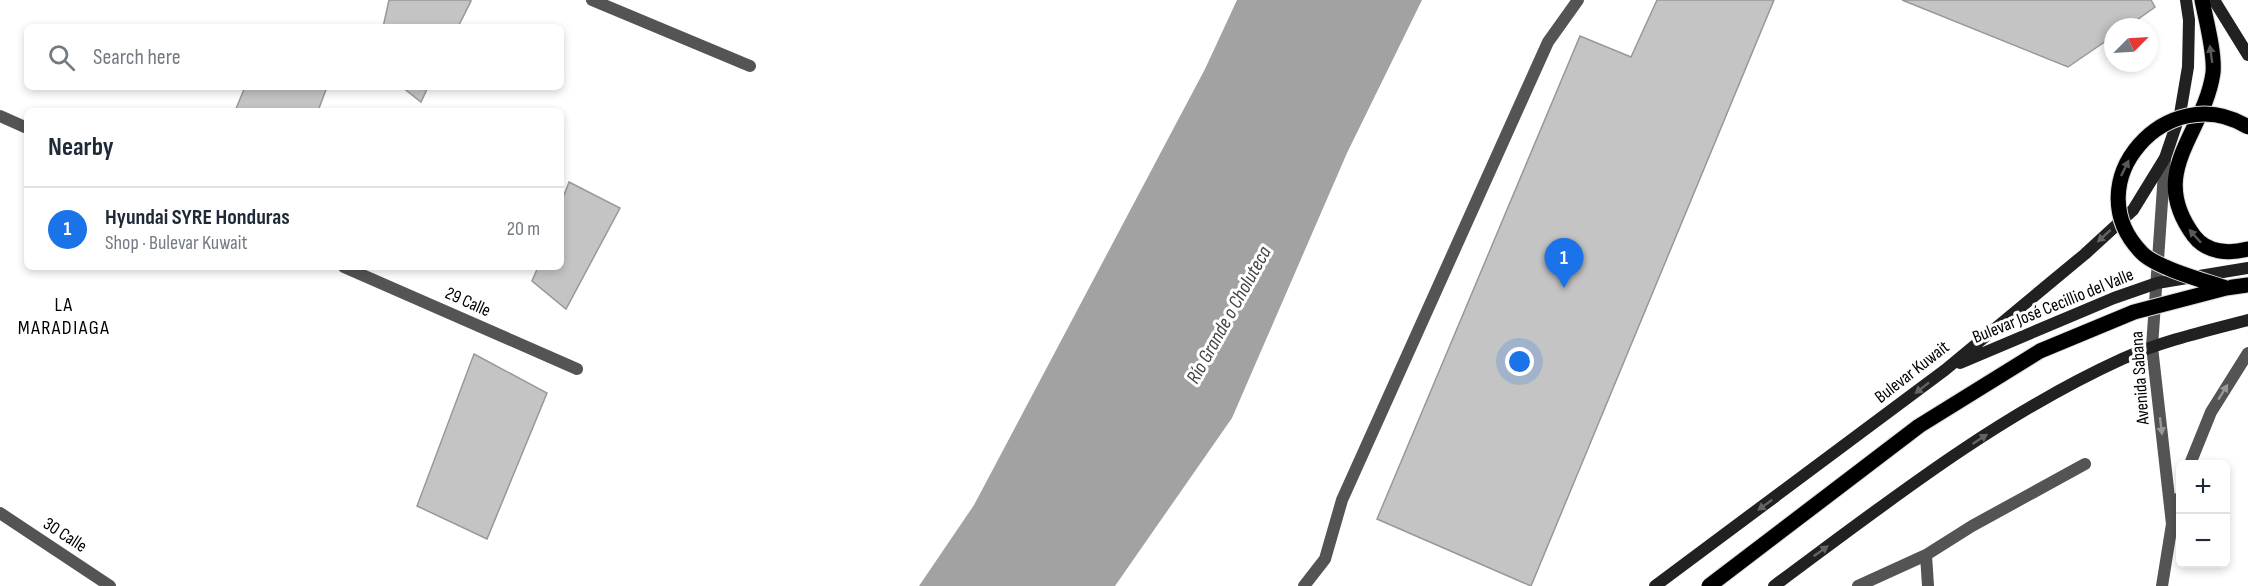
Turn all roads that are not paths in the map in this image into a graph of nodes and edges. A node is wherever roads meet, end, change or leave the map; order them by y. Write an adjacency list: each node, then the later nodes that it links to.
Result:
1 (592, 0): 7 (street)
2 (1578, 0): 30 (street)
3 (2186, 0): 11 (main road, Bulevar Kuwait)
4 (2202, 0): 12 (main road, one-way to 4)
5 (2214, 0): 6 (main road)
6 (2248, 55)
7 (750, 66)
8 (0, 116): 9 (street)
9 (24, 127)
10 (2248, 127): 17 (main road, one-way to 10, bridge)
11 (2165, 158): 15 (street, Avenida Sabana); 22 (main road, Bulevar Kuwait, one-way to 22)
12 (2248, 249)
13 (2248, 268): 15 (main road, Bulevar José Cecillio del Valle)
14 (351, 270): 21 (street, 29 Calle)
15 (2157, 284): 19 (street, Avenida Sabana); 22 (main road, Bulevar José Cecillio del Valle)
16 (2248, 285): 17 (main road)
17 (2226, 288): 32 (main road, bridge)
18 (2248, 320): 19 (main road)
19 (2152, 347): 27 (street, Avenida Sabana, one-way to 27); 33 (main road, one-way to 19)
20 (2248, 353): 23 (street, one-way to 20)
21 (577, 369)
22 (1945, 370): 31 (main road, Bulevar Kuwait, one-way to 31)
23 (2192, 460)
24 (2085, 464): 28 (street)
25 (2176, 512): 27 (street, Avenida Sabana)
26 (0, 513): 29 (street, 30 Calle)
27 (2172, 524): 36 (street, Avenida Sabana)
28 (1926, 555): 34 (street); 35 (street)
29 (110, 586)
30 (1304, 586)
31 (1655, 586)
32 (1709, 586)
33 (1774, 586)
34 (1858, 586)
35 (1928, 586)
36 (2162, 586)

